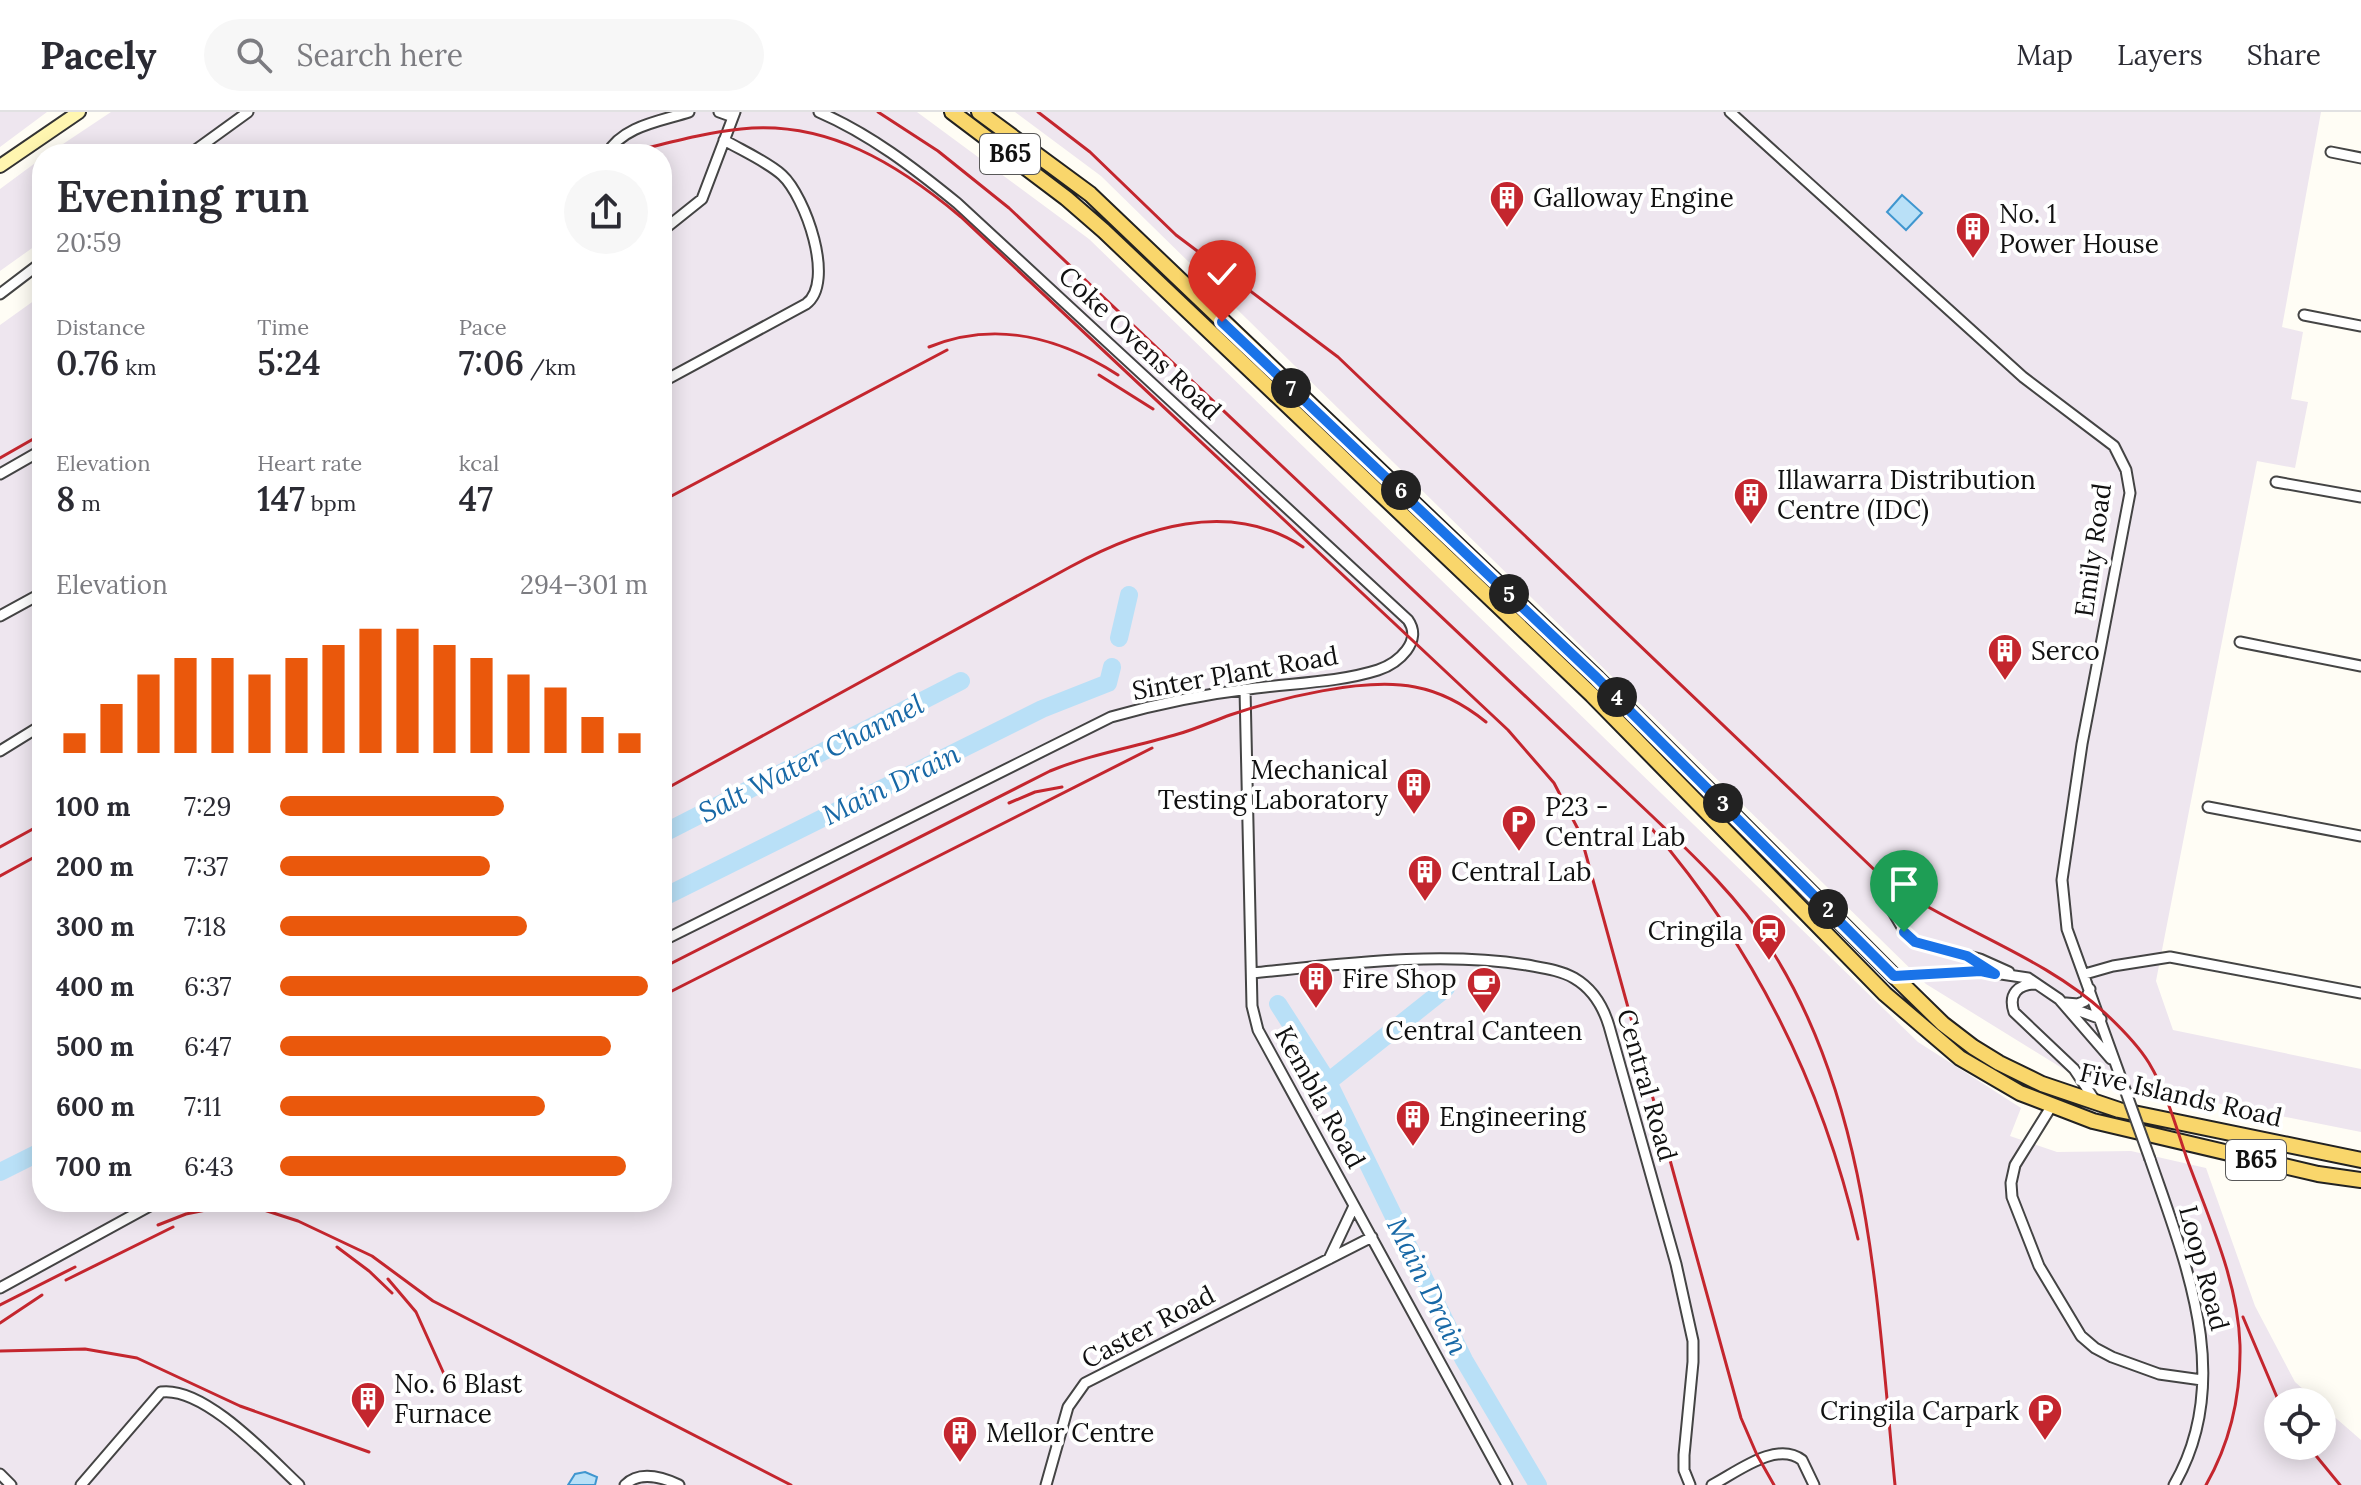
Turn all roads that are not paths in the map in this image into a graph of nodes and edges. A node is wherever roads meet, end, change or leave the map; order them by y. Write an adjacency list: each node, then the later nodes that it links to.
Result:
1 (79, 112): 11 (street)
2 (248, 112): 13 (street)
3 (689, 112): 14 (street)
4 (719, 112): 9 (street)
5 (819, 112): 30 (street, Coke Ovens Road)
6 (952, 112): 53 (main road, Five Islands Road / B65)
7 (979, 112): 44 (main road, Five Islands Road / B65)
8 (1730, 112): 43 (street, Emily Road)
9 (734, 115): 10 (street)
10 (724, 140): 18 (street); 23 (street)
11 (32, 144)
12 (32, 144): 17 (street)
13 (204, 144)
14 (614, 144)
15 (2331, 152): 16 (street)
16 (2361, 158)
17 (0, 166)
18 (672, 223)
19 (32, 270): 20 (street)
20 (0, 294)
21 (2304, 315): 22 (street)
22 (2361, 326)
23 (672, 377)
24 (32, 456): 25 (street)
25 (0, 474)
26 (2276, 482): 27 (street)
27 (2361, 497)
28 (32, 598): 29 (street)
29 (0, 616)
30 (1413, 630): 33 (street, Sinter Plant Road)
31 (2240, 642): 32 (street)
32 (2361, 666)
33 (1245, 689): 39 (street, Sinter Plant Road); 41 (street, Kembla Road)
34 (32, 731): 35 (street)
35 (0, 751)
36 (2208, 807): 37 (street)
37 (2361, 836)
38 (1893, 912): 40 (street)
39 (672, 936)
40 (1961, 954): 42 (street); 45 (street)
41 (1253, 973): 58 (street, Kembla Road); 72 (street, Central Road)
42 (1995, 974): 44 (street, Loop Road); 45 (street, Loop Road)
43 (2085, 974): 47 (street, Emily Road); 48 (street)
44 (1894, 976): 52 (main road, Five Islands Road / B65)
45 (2028, 978): 46 (street, Loop Road)
46 (2040, 984): 49 (street, Loop Road); 52 (street)
47 (2090, 988): 49 (street); 50 (street, Emily Road)
48 (2361, 993)
49 (2061, 1001): 50 (street); 51 (street, Loop Road)
50 (2101, 1019): 51 (street, Loop Road)
51 (2116, 1065): 63 (street, Loop Road, bridge)
52 (2098, 1104): 54 (main road, Five Islands Road / B65)
53 (2051, 1107): 55 (main road, Five Islands Road / B65); 63 (street)
54 (2361, 1160)
55 (2318, 1174): 56 (main road, Five Islands Road / B65); 57 (main road, B65)
56 (2361, 1180)
57 (2361, 1188)
58 (1354, 1206): 60 (street, Kembla Road); 61 (street)
59 (139, 1212): 62 (street)
60 (1372, 1237): 61 (street, Caster Road); 71 (street, Kembla Road)
61 (1329, 1259): 70 (street, Caster Road)
62 (0, 1288)
63 (2202, 1380): 75 (street, Loop Road)
64 (0, 1474): 65 (street)
65 (11, 1485)
66 (81, 1485): 67 (street)
67 (299, 1485)
68 (625, 1485): 69 (street)
69 (679, 1485)
70 (1046, 1485)
71 (1507, 1485)
72 (1690, 1485)
73 (1712, 1485): 74 (street)
74 (1814, 1485)
75 (2174, 1485)

